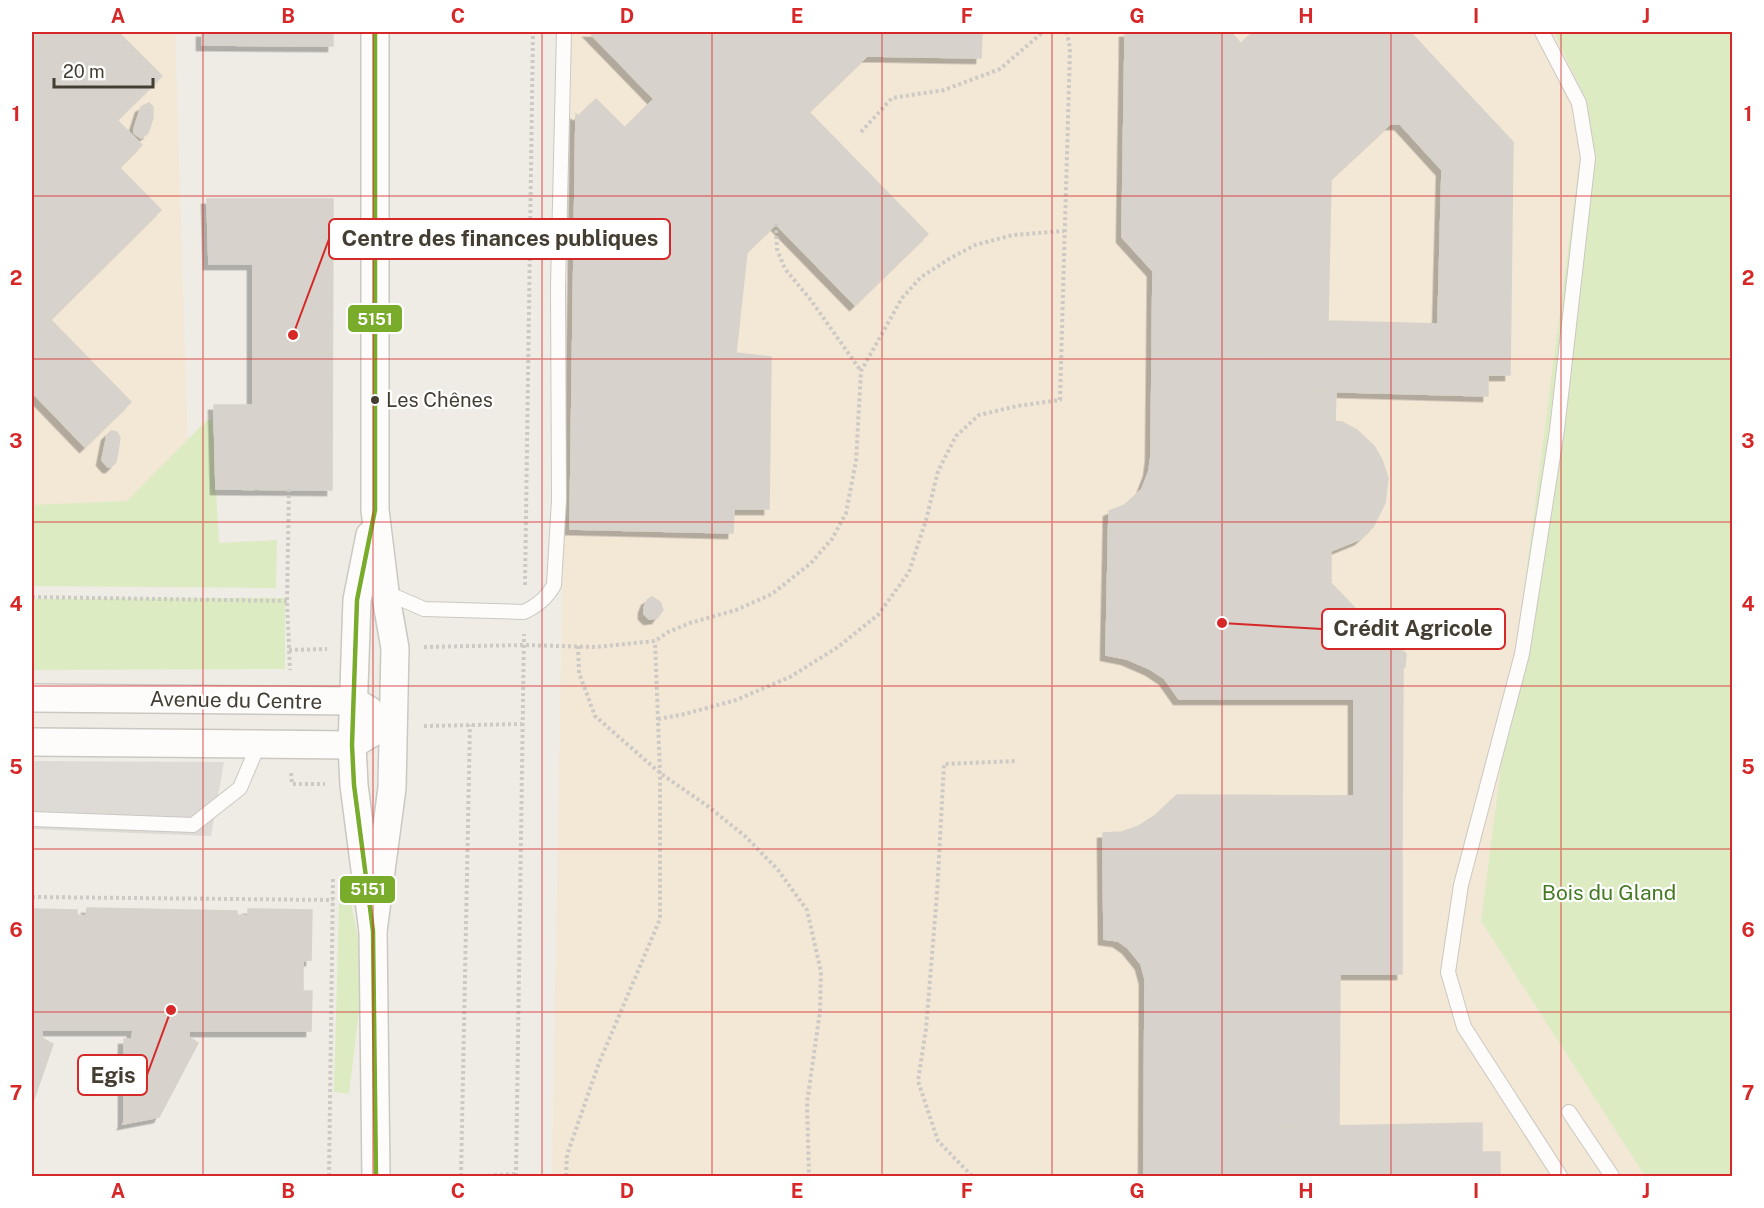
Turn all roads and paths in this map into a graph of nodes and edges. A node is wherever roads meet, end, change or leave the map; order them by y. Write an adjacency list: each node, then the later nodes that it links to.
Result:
1 (375, 32): 10 (street)
2 (564, 32): 11 (lane)
3 (1043, 32): 6 (path)
4 (1067, 32): 8 (path)
5 (1542, 32): 41 (lane)
6 (861, 132)
7 (776, 224): 9 (path)
8 (1064, 231): 9 (path); 19 (path)
9 (861, 371): 14 (path)
10 (375, 510): 11 (street); 18 (street)
11 (385, 592): 20 (street)
12 (32, 597): 13 (path)
13 (287, 601)
14 (655, 641): 15 (path); 19 (path)
15 (578, 646): 16 (path); 28 (path)
16 (423, 647)
17 (32, 698): 18 (street, Avenue du Centre)
18 (352, 701): 20 (street, Avenue du Centre); 26 (street)
19 (658, 719): 28 (path)
20 (392, 721): 26 (street); 31 (street)
21 (522, 724): 22 (path)
22 (470, 725): 23 (path); 36 (path)
23 (424, 726)
24 (32, 742): 25 (street, Avenue du Centre)
25 (260, 743): 26 (street, Avenue du Centre); 29 (lane)
26 (352, 745): 31 (street)
27 (1015, 761): 40 (path)
28 (660, 773): 38 (path); 39 (path)
29 (32, 819)
30 (32, 897): 34 (path)
31 (373, 931): 35 (street)
32 (1569, 1112): 42 (lane)
33 (516, 1174): 37 (path)
34 (329, 1176)
35 (376, 1176)
36 (461, 1176)
37 (482, 1176)
38 (566, 1176)
39 (809, 1176)
40 (972, 1176)
41 (1560, 1176)
42 (1612, 1176)

